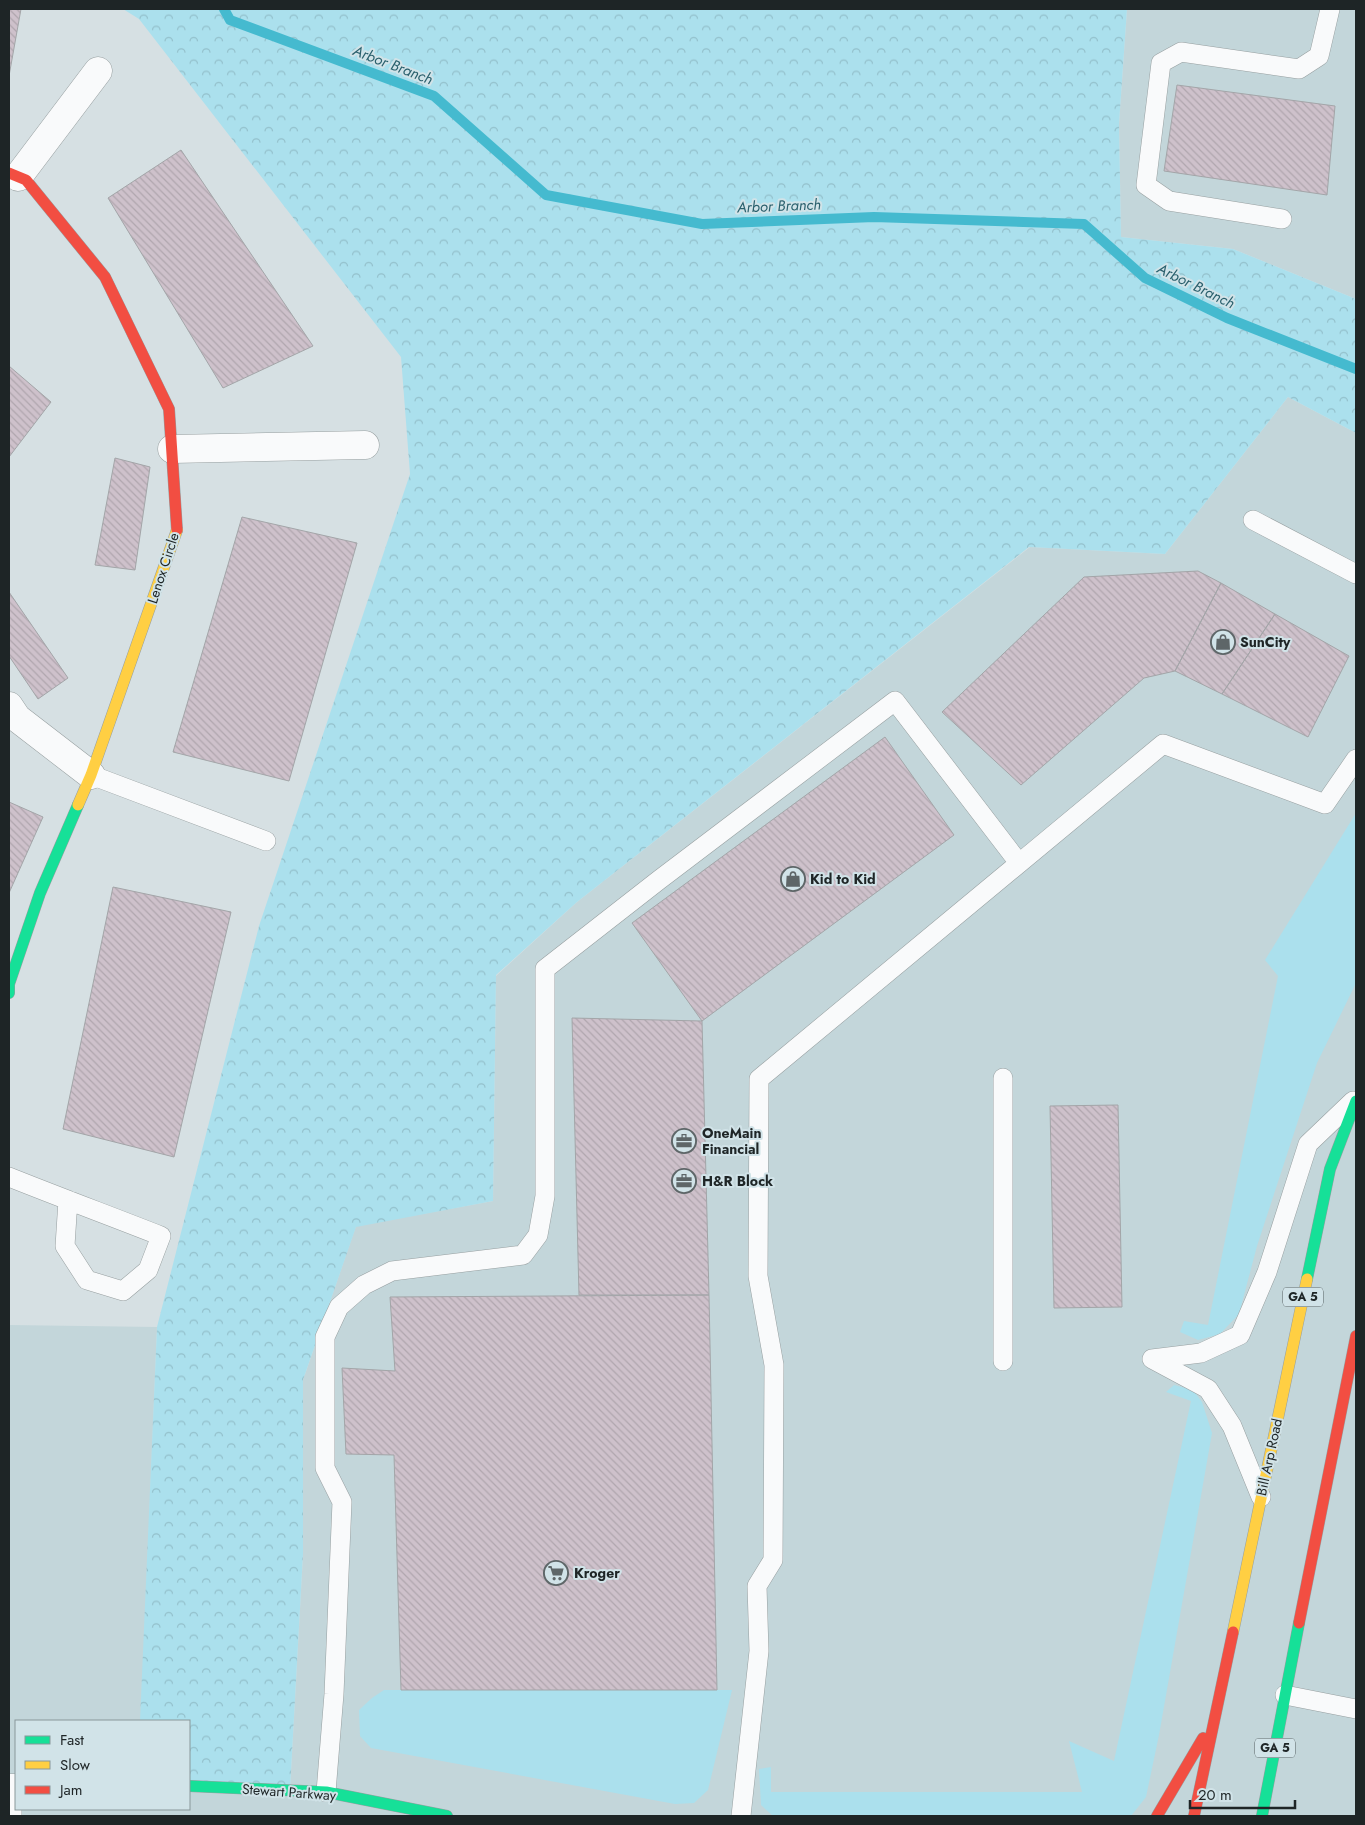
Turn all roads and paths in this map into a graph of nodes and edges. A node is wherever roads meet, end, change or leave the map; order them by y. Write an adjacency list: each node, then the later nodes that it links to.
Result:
1 (1330, 9): 4 (lane)
2 (98, 71): 3 (street)
3 (13, 175): 6 (main road, Lenox Circle)
4 (1282, 219)
5 (365, 445): 6 (street)
6 (172, 449): 11 (main road, Lenox Circle)
7 (1253, 520): 8 (lane)
8 (1356, 574)
9 (9, 706): 11 (street)
10 (1356, 758): 13 (lane)
11 (90, 775): 12 (lane); 14 (main road, Lenox Circle)
12 (266, 841)
13 (1019, 863): 27 (lane); 30 (lane)
14 (9, 992)
15 (1003, 1078): 20 (lane)
16 (1356, 1100): 21 (main road, Bill Arp Road / GA 5); 21 (lane)
17 (9, 1177): 18 (lane)
18 (68, 1200): 18 (lane)
19 (1356, 1336): 22 (main road, GA 5)
20 (1003, 1361)
21 (1261, 1497): 24 (main road, Bill Arp Road / GA 5)
22 (1285, 1695): 23 (lane); 33 (main road, GA 5)
23 (1356, 1709)
24 (1215, 1717): 31 (main road); 32 (main road, Bill Arp Road / GA 5)
25 (190, 1786): 27 (main road, Stewart Parkway)
26 (12, 1788): 28 (lane)
27 (326, 1792): 29 (main road, Stewart Parkway)
28 (12, 1816)
29 (447, 1816)
30 (740, 1816)
31 (1157, 1816)
32 (1194, 1816)
33 (1262, 1816)

